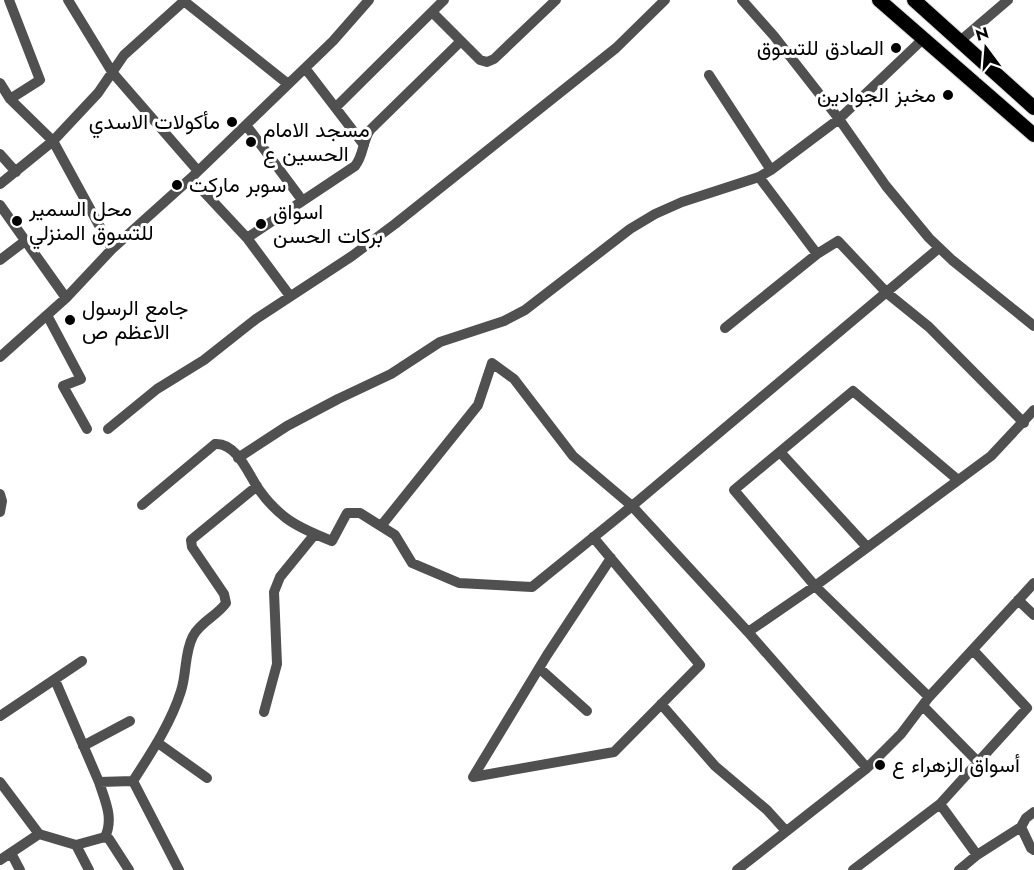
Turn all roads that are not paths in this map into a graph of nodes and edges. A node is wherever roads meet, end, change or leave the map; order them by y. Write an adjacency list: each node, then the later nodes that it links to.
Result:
1 (9, 0): 20 (street)
2 (68, 0): 16 (street)
3 (369, 0): 15 (street)
4 (444, 0): 11 (street)
5 (556, 0): 13 (street)
6 (665, 0): 43 (street)
7 (742, 0): 23 (street)
8 (879, 0): 12 (main road)
9 (914, 0): 14 (main road)
10 (1008, 0): 14 (street)
11 (432, 12): 13 (street); 21 (street)
12 (923, 39): 23 (street); 25 (main road)
13 (461, 41): 27 (street)
14 (960, 41): 22 (main road)
15 (305, 68): 19 (street); 21 (street)
16 (112, 72): 19 (street); 26 (street); 31 (street)
17 (709, 75): 29 (street)
18 (0, 82): 20 (street)
19 (288, 84): 24 (street)
20 (10, 99): 26 (street)
21 (336, 107): 27 (street)
22 (1034, 108)
23 (839, 119): 29 (street); 38 (street)
24 (246, 125): 31 (street); 34 (street)
25 (1034, 135)
26 (52, 141): 30 (street); 39 (street)
27 (364, 146): 34 (street)
28 (0, 154): 30 (street)
29 (771, 170): 32 (street)
30 (16, 172): 33 (street)
31 (194, 174): 36 (street); 39 (street)
32 (759, 177): 40 (street); 54 (street)
33 (0, 184)
34 (303, 200): 36 (street)
35 (0, 204): 37 (street)
36 (248, 238): 43 (street)
37 (25, 241): 41 (street); 44 (street)
38 (939, 248): 42 (street); 46 (street)
39 (112, 249): 44 (street)
40 (817, 254): 42 (street); 47 (street)
41 (0, 261)
42 (887, 293): 50 (street); 59 (street)
43 (290, 296): 52 (street)
44 (66, 298): 45 (street)
45 (47, 315): 48 (street); 51 (street)
46 (1034, 326)
47 (725, 328)
48 (0, 357)
49 (1034, 410): 50 (street)
50 (1024, 423): 55 (street)
51 (87, 429)
52 (108, 429)
53 (780, 452): 55 (street); 64 (street); 67 (street)
54 (238, 458): 56 (street); 58 (street)
55 (958, 480): 64 (street)
56 (257, 486): 62 (street); 81 (street)
57 (0, 494): 60 (street)
58 (142, 506)
59 (632, 506): 61 (street); 63 (street); 70 (street)
60 (0, 512)
61 (381, 526): 62 (street); 63 (street)
62 (315, 534): 78 (street)
63 (593, 537): 65 (street)
64 (867, 547): 67 (street)
65 (611, 558): 73 (street); 76 (street)
66 (1034, 583): 68 (street)
67 (815, 586): 70 (street); 75 (street)
68 (1018, 600): 69 (street); 71 (street)
69 (1034, 615)
70 (748, 632): 84 (street)
71 (973, 650): 75 (street); 83 (street)
72 (82, 661): 74 (street)
73 (539, 668): 76 (street); 77 (street)
74 (55, 680): 79 (street); 82 (street)
75 (926, 701): 83 (street); 84 (street)
76 (661, 704): 92 (street)
77 (587, 711)
78 (264, 712)
79 (0, 716)
80 (130, 721): 82 (street)
81 (158, 743): 85 (street); 86 (street)
82 (83, 746): 88 (street)
83 (978, 762): 89 (street)
84 (867, 768): 92 (street)
85 (207, 778)
86 (133, 781): 88 (street); 104 (street)
87 (0, 782): 93 (street)
88 (99, 782): 94 (street)
89 (940, 804): 98 (street); 100 (street)
90 (1034, 812): 91 (street)
91 (1021, 827): 96 (street); 98 (street)
92 (786, 831): 105 (street)
93 (39, 834): 95 (street); 97 (street)
94 (105, 837): 95 (street); 103 (street)
95 (76, 845): 102 (street)
96 (1034, 850)
97 (11, 853): 99 (street); 101 (street)
98 (977, 855): 106 (street)
99 (0, 860)
100 (857, 869)
101 (20, 870)
102 (89, 870)
103 (129, 870)
104 (179, 870)
105 (736, 870)
106 (959, 870)

